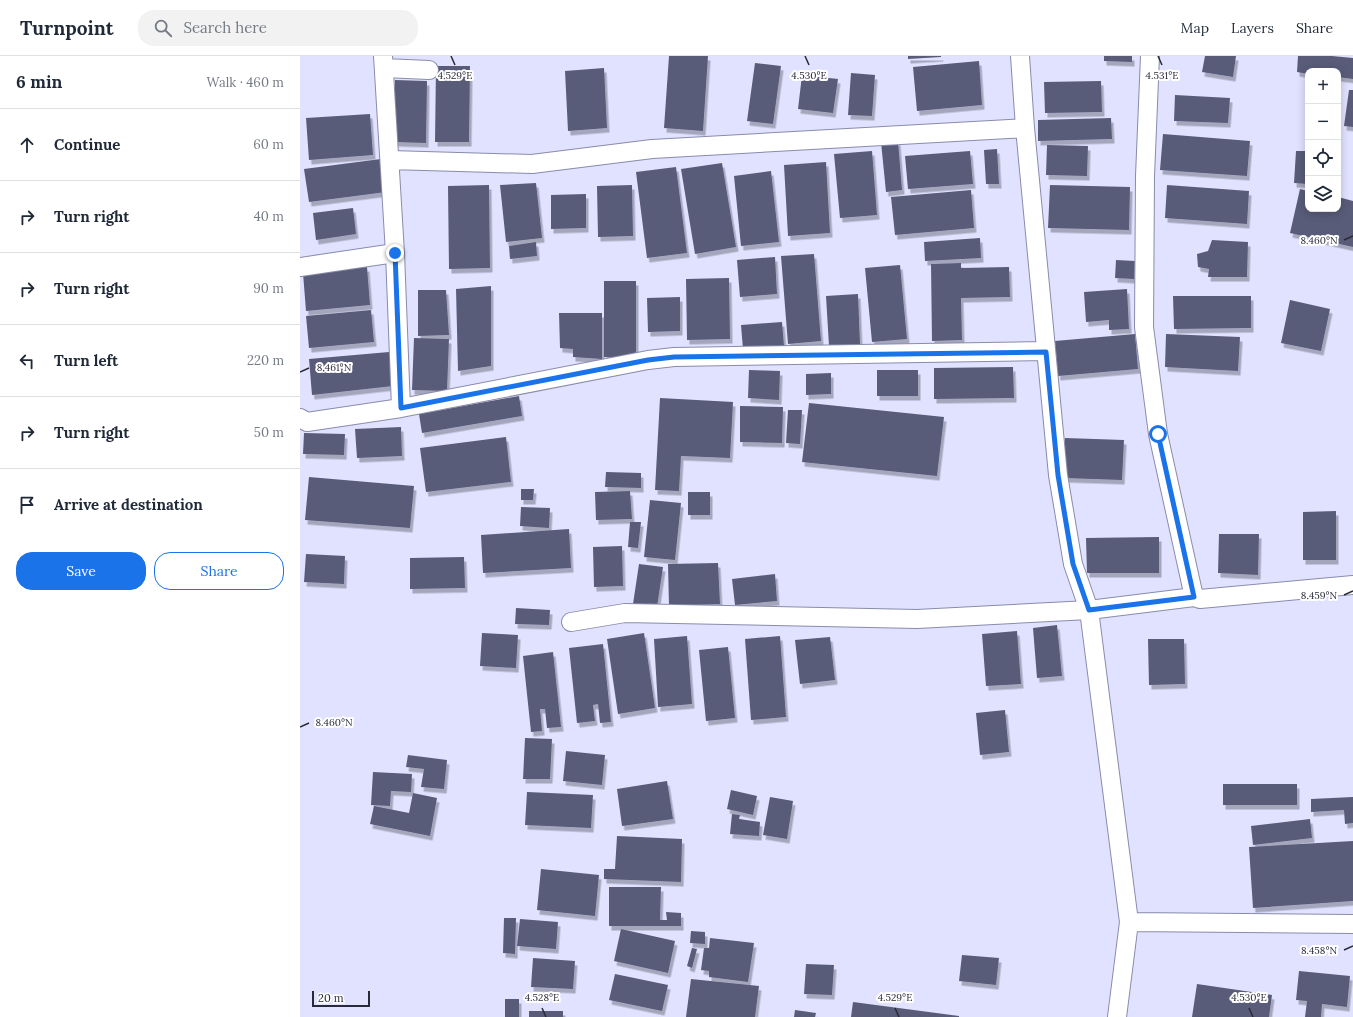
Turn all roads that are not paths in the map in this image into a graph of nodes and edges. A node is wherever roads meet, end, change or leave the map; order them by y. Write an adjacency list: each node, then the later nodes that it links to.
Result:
1 (1020, 56): 5 (street)
2 (1150, 56): 13 (street)
3 (383, 62): 4 (street); 6 (street)
4 (429, 70)
5 (1025, 128): 6 (street); 9 (street)
6 (390, 160): 7 (street)
7 (395, 253): 8 (street); 10 (street)
8 (300, 267)
9 (1046, 352): 10 (street); 14 (street)
10 (401, 408): 11 (street)
11 (300, 418)
12 (1353, 585): 13 (street)
13 (1194, 597): 14 (street)
14 (1089, 610): 15 (street); 16 (street)
15 (571, 622)
16 (1129, 922): 17 (street); 18 (street)
17 (1353, 924)
18 (1117, 1017)

